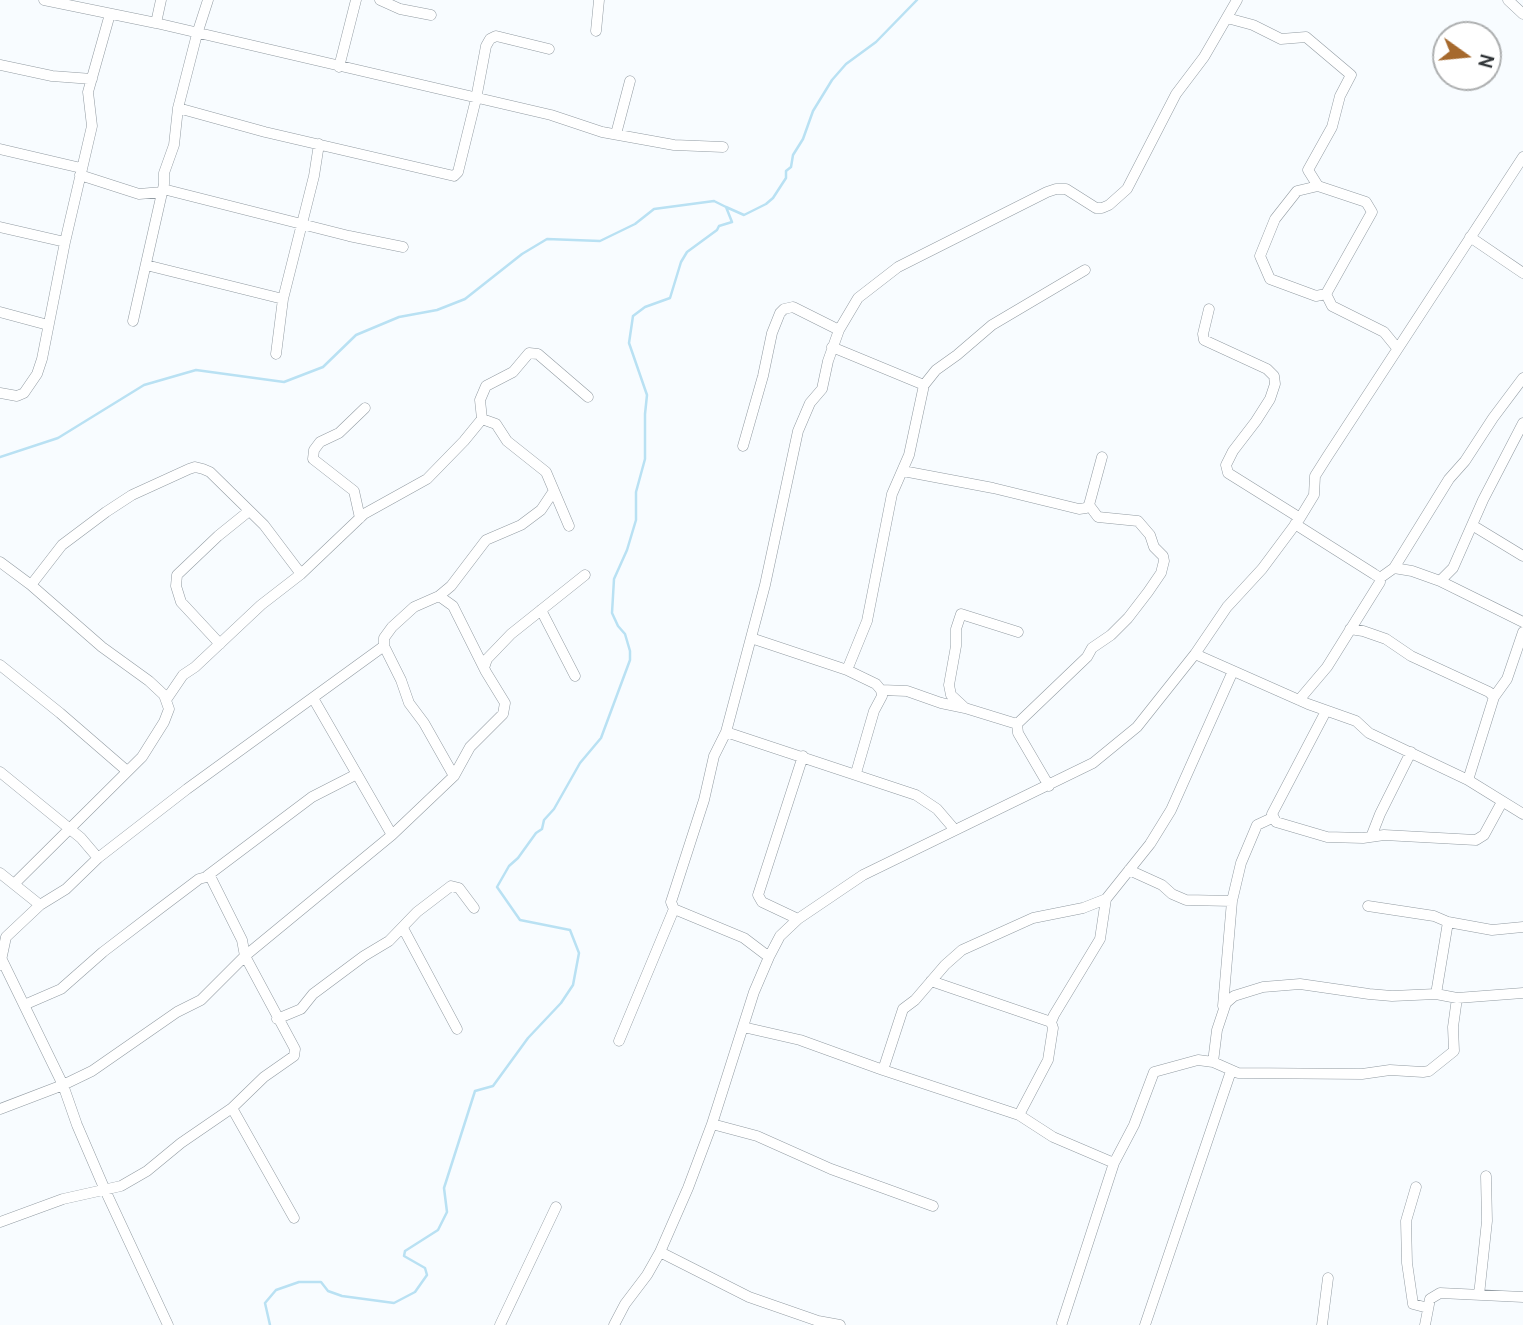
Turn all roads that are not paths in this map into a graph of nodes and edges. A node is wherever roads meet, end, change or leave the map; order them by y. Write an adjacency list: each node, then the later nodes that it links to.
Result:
1 (44, 0): 9 (street)
2 (161, 0): 13 (street)
3 (208, 0): 15 (street)
4 (356, 0): 18 (street)
5 (380, 0): 11 (street)
6 (599, 0): 14 (street)
7 (1237, 0): 12 (street)
8 (1508, 0): 10 (street)
9 (110, 14): 13 (street); 19 (street)
10 (1523, 14)
11 (431, 15)
12 (1227, 18): 29 (street); 45 (street)
13 (156, 23): 15 (street)
14 (596, 31)
15 (197, 34): 18 (street); 22 (street)
16 (549, 49): 21 (street)
17 (0, 65): 19 (street)
18 (339, 67): 21 (street)
19 (92, 79): 28 (street)
20 (630, 81): 23 (street)
21 (476, 99): 23 (street); 24 (street)
22 (178, 108): 24 (street); 30 (street)
23 (616, 134): 25 (street)
24 (319, 144): 31 (street)
25 (723, 147)
26 (0, 149): 28 (street)
27 (1523, 157): 33 (street)
28 (80, 172): 30 (street); 34 (street)
29 (1318, 186): 39 (street); 39 (street)
30 (163, 190): 31 (street); 36 (street)
31 (302, 223): 35 (street); 40 (street)
32 (0, 227): 34 (street)
33 (1470, 237): 38 (street); 47 (street)
34 (65, 242): 44 (street)
35 (403, 247)
36 (146, 265): 40 (street); 43 (street)
37 (1085, 270): 50 (street)
38 (1523, 274)
39 (1326, 294): 47 (street)
40 (283, 299): 48 (street)
41 (1209, 309): 63 (street)
42 (0, 312): 44 (street)
43 (133, 321)
44 (48, 325): 51 (street)
45 (839, 330): 46 (street); 56 (street)
46 (832, 347): 50 (street); 80 (street)
47 (1397, 348): 63 (street)
48 (276, 354)
49 (1523, 378): 68 (street)
50 (924, 385): 58 (street)
51 (0, 393)
52 (588, 397): 54 (street)
53 (365, 408): 62 (street)
54 (482, 419): 59 (street); 62 (street)
55 (1523, 423): 64 (street)
56 (743, 446)
57 (1102, 457): 60 (street)
58 (903, 471): 60 (street); 86 (street)
59 (553, 492): 65 (street); 74 (street)
60 (1089, 505): 96 (street)
61 (249, 511): 69 (street); 73 (street); 81 (street)
62 (360, 518): 69 (street)
63 (1298, 521): 71 (street); 83 (street)
64 (1472, 525): 66 (street); 72 (street)
65 (569, 526)
66 (1523, 556)
67 (0, 562): 73 (street)
68 (1394, 568): 71 (street); 72 (street)
69 (302, 574): 81 (street)
70 (585, 575): 75 (street)
71 (1380, 578): 77 (street)
72 (1440, 581): 76 (street)
73 (31, 585): 92 (street)
74 (439, 596): 82 (street); 85 (street)
75 (541, 610): 85 (street); 88 (street)
76 (1523, 622)
77 (1350, 629): 90 (street); 93 (street)
78 (1018, 632): 94 (street)
79 (1523, 632): 90 (street)
80 (751, 638): 86 (street); 97 (street)
81 (220, 644): 92 (street)
82 (384, 646): 91 (street); 104 (street)
83 (1195, 654): 87 (street); 106 (street)
84 (0, 665): 100 (street)
85 (484, 668): 104 (street)
86 (847, 670): 89 (street)
87 (1233, 671): 93 (street); 115 (street)
88 (575, 676)
89 (881, 690): 94 (street); 102 (street)
90 (1494, 697): 105 (street)
91 (313, 698): 103 (street); 114 (street)
92 (166, 700): 100 (street)
93 (1298, 700): 95 (street)
94 (965, 708): 96 (street)
95 (1326, 711): 98 (street); 109 (street)
96 (1017, 724): 106 (street)
97 (726, 732): 99 (street); 124 (street)
98 (1411, 752): 105 (street); 113 (street)
99 (803, 756): 102 (street); 125 (street)
100 (127, 771): 110 (street)
101 (0, 772): 110 (street)
102 (856, 773): 111 (street)
103 (357, 774): 112 (street); 117 (street)
104 (454, 776): 112 (street)
105 (1468, 780): 107 (street)
106 (1049, 786): 111 (street)
107 (1502, 802): 108 (street); 113 (street)
108 (1523, 814)
109 (1272, 818): 113 (street); 120 (street)
110 (71, 830): 114 (street); 118 (street)
111 (955, 831): 125 (street)
112 (392, 835): 129 (street)
113 (1371, 837)
114 (98, 858): 121 (street)
115 (1129, 870): 119 (street); 120 (street)
116 (0, 873): 118 (street)
117 (206, 876): 129 (street); 136 (street)
118 (14, 884): 121 (street)
119 (1106, 899): 132 (street); 139 (street)
120 (1232, 901): 137 (street)
121 (40, 905): 131 (street)
122 (1368, 906): 126 (street)
123 (474, 908): 128 (street)
124 (674, 909): 130 (street); 142 (street)
125 (798, 919): 130 (street)
126 (1448, 922): 127 (street); 134 (street)
127 (1523, 927)
128 (403, 928): 138 (street); 141 (street)
129 (246, 956): 138 (street); 146 (street)
130 (769, 957): 140 (street)
131 (1, 962): 136 (street)
132 (932, 981): 139 (street); 144 (street)
133 (1523, 993): 135 (street)
134 (1436, 994): 135 (street); 137 (street)
135 (1457, 998): 145 (street)
136 (24, 1005): 146 (street)
137 (1223, 1008): 143 (street)
138 (277, 1018): 147 (street)
139 (1051, 1022): 149 (street)
140 (744, 1027): 144 (street); 150 (street)
141 (457, 1028)
142 (619, 1041)
143 (1213, 1062): 145 (street); 151 (street)
144 (883, 1070): 149 (street)
145 (1231, 1071): 169 (street)
146 (63, 1085): 148 (street); 154 (street)
147 (232, 1108): 154 (street); 157 (street)
148 (0, 1109)
149 (1019, 1115): 151 (street)
150 (712, 1124): 155 (street); 159 (street)
151 (1114, 1163): 164 (street)
152 (1486, 1176): 161 (street)
153 (1416, 1187): 163 (street)
154 (105, 1190): 158 (street); 165 (street)
155 (933, 1206)
156 (556, 1207): 166 (street)
157 (294, 1218)
158 (0, 1222)
159 (660, 1252): 167 (street); 168 (street)
160 (1328, 1278): 170 (street)
161 (1479, 1295): 162 (street); 163 (street)
162 (1523, 1297)
163 (1428, 1308): 171 (street)
164 (1064, 1324)
165 (168, 1325)
166 (500, 1325)
167 (614, 1325)
168 (840, 1325)
169 (1145, 1325)
170 (1322, 1325)
171 (1425, 1325)

